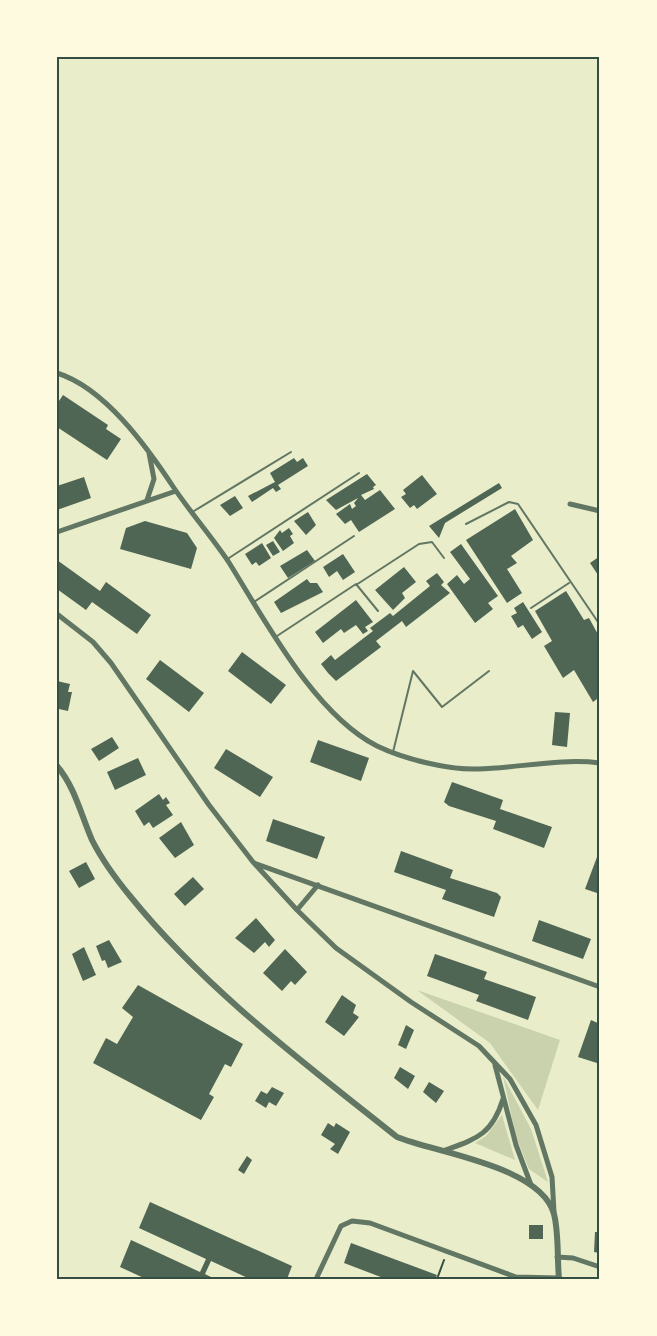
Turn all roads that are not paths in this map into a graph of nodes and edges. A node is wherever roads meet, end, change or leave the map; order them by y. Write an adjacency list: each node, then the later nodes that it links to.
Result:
1 (57, 373): 2 (street)
2 (148, 448): 5 (street); 6 (street)
3 (291, 452): 9 (lane)
4 (359, 473): 14 (lane)
5 (176, 491): 6 (street); 9 (street)
6 (147, 500): 11 (street)
7 (570, 504): 8 (street)
8 (600, 511)
9 (192, 513): 14 (street)
10 (466, 524): 15 (lane)
11 (57, 532)
12 (354, 536): 17 (lane)
13 (444, 558): 16 (lane)
14 (227, 560): 17 (street)
15 (569, 583): 18 (lane); 21 (lane)
16 (356, 585): 19 (lane); 22 (lane)
17 (253, 602): 22 (street)
18 (531, 608)
19 (378, 611)
20 (57, 614): 27 (street)
21 (600, 625)
22 (276, 637): 24 (street)
23 (489, 671): 24 (lane)
24 (393, 752): 25 (street)
25 (600, 763)
26 (57, 766): 33 (street)
27 (253, 862): 28 (street); 29 (street)
28 (318, 885): 29 (street); 30 (street)
29 (297, 910): 31 (street)
30 (600, 987)
31 (494, 1064): 32 (street); 35 (street)
32 (503, 1097): 33 (street); 34 (street)
33 (443, 1151): 34 (street)
34 (532, 1188): 35 (street)
35 (554, 1213): 36 (street)
36 (557, 1257): 37 (street); 39 (street)
37 (600, 1267)
38 (319, 1278): 39 (street)
39 (559, 1278)

